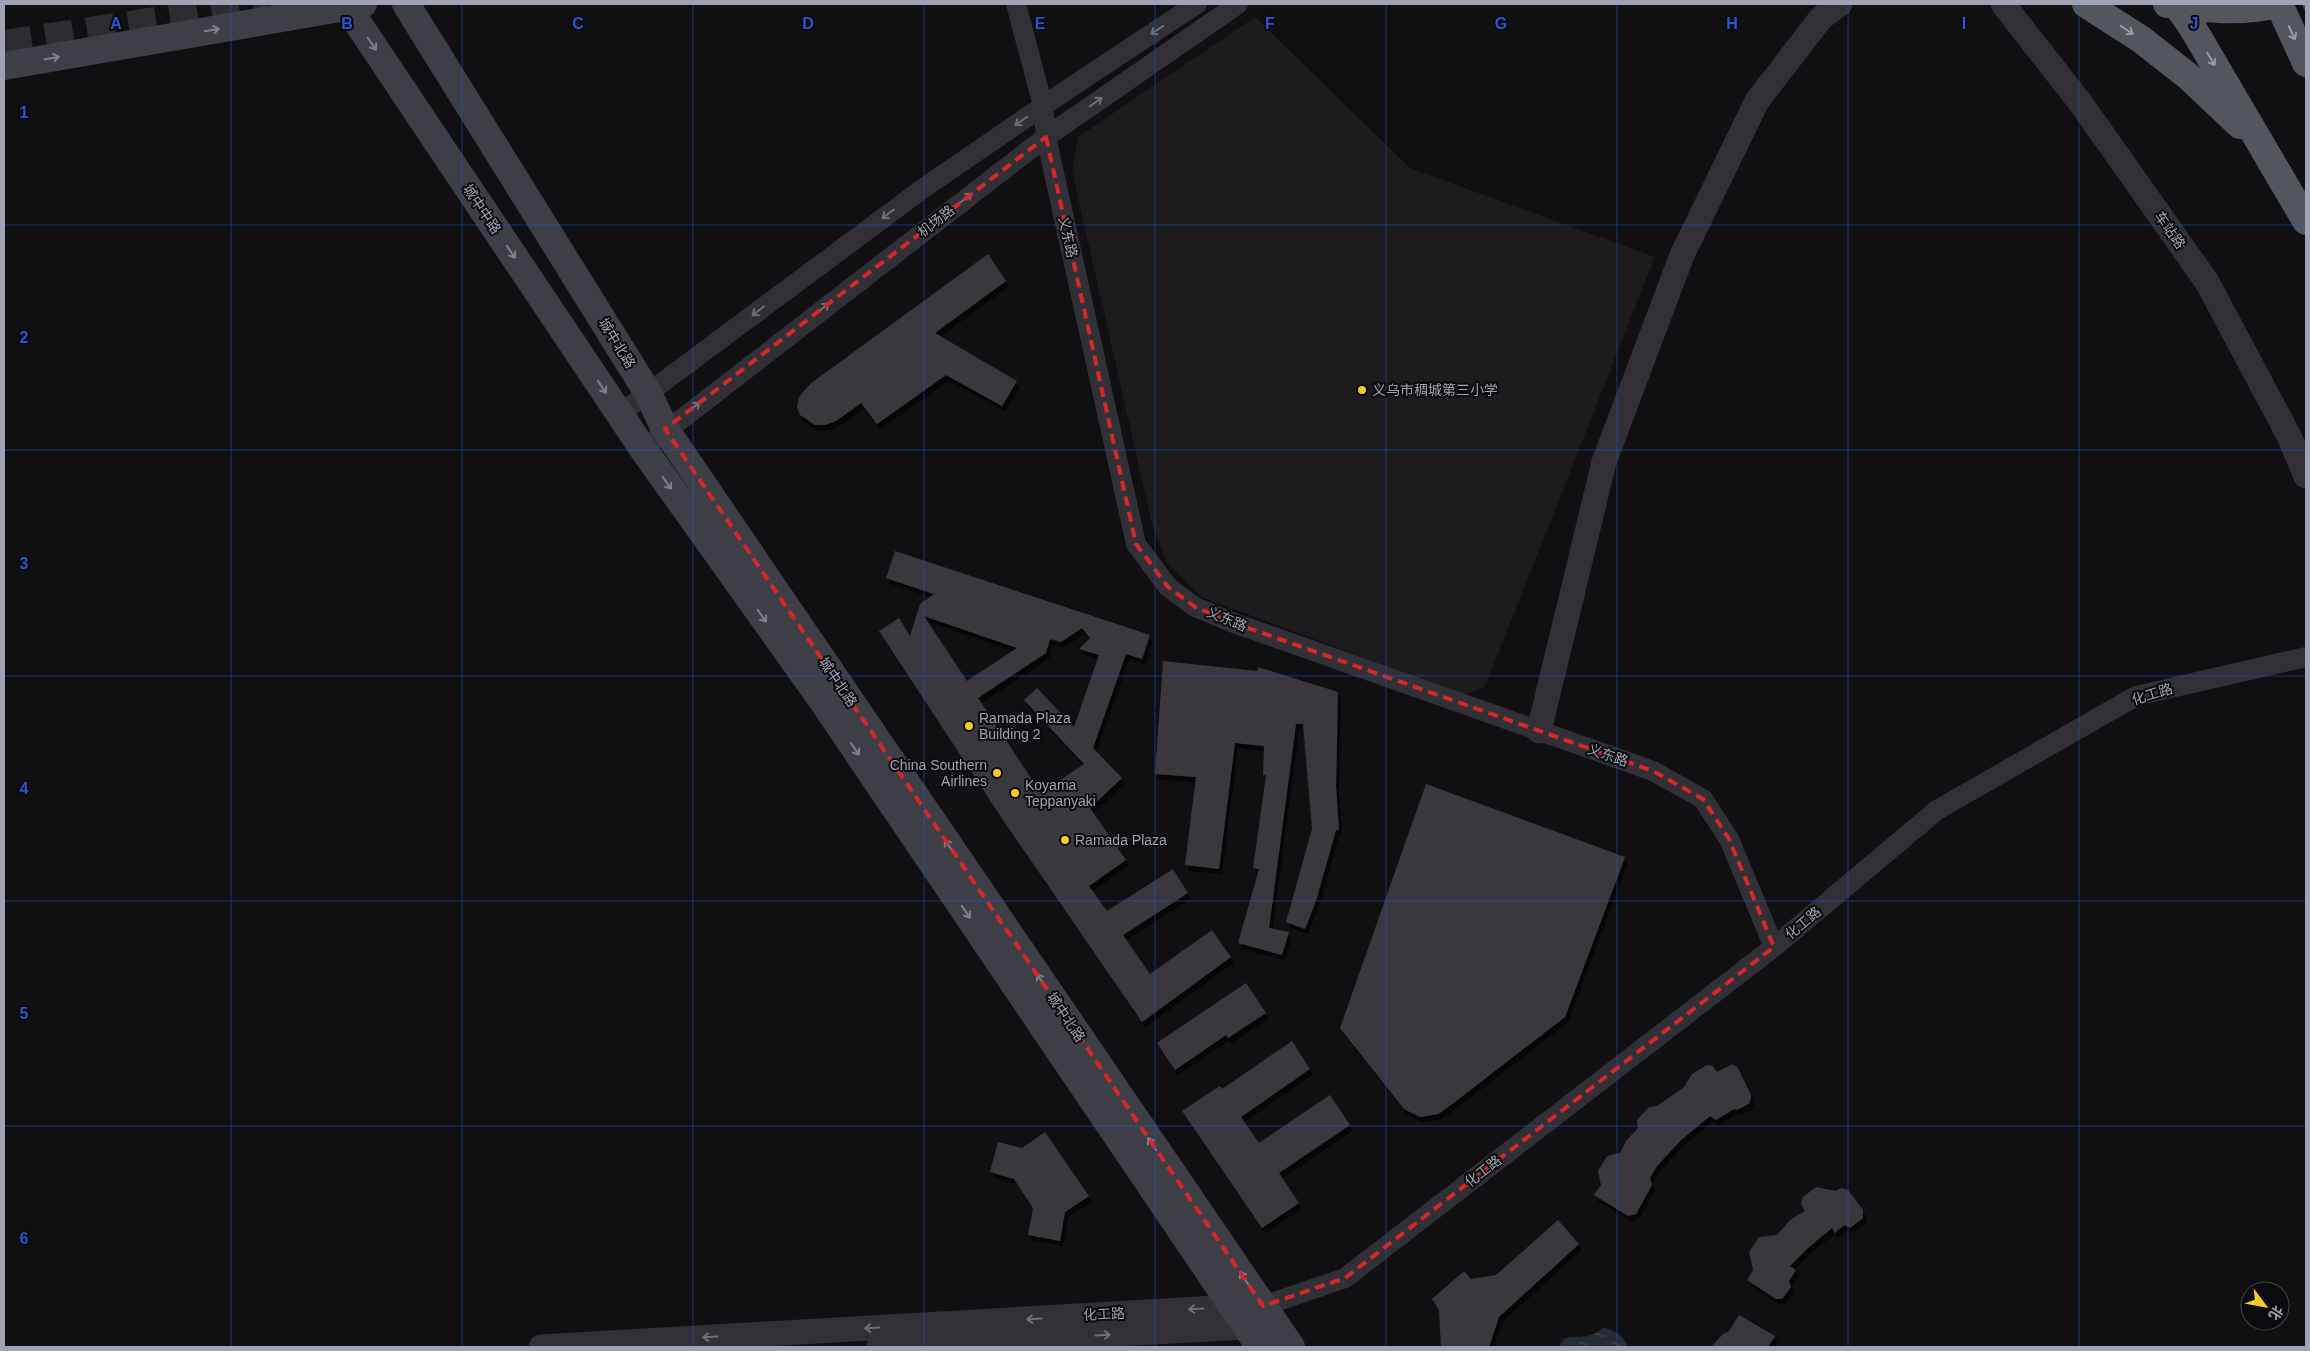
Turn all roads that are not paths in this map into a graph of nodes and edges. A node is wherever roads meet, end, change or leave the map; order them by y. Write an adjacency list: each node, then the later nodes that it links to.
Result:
1 (406, 4): 18 (main road, 城中北路)
2 (1016, 4): 14 (street, 义东路)
3 (1197, 4): 14 (street, one-way to 14)
4 (1238, 4): 15 (street, 机场路, one-way to 4)
5 (1840, 4): 24 (street)
6 (2003, 4): 22 (street, 车站路)
7 (2086, 4): 16 (highway, one-way to 16)
8 (2167, 4): 10 (highway)
9 (2176, 4): 16 (highway, one-way to 16)
10 (2279, 4): 12 (highway, one-way to 12)
11 (351, 5): 13 (main road, one-way to 11); 19 (main road, 城中中路, one-way to 19)
12 (2306, 63)
13 (4, 66)
14 (1043, 106): 15 (street, 义东路); 18 (street, one-way to 18)
15 (1046, 137): 20 (street, 机场路, one-way to 15); 24 (street, 义东路)
16 (2263, 146): 17 (highway)
17 (2306, 221)
18 (648, 393): 19 (street); 20 (main road, 城中北路)
19 (620, 414): 21 (main road, 城中北路)
20 (665, 429): 21 (street, 机场路); 26 (main road, 城中北路, one-way to 20)
21 (642, 448): 26 (main road, 城中北路, one-way to 26)
22 (2306, 476)
23 (2306, 657): 25 (street, 化工路)
24 (1539, 731): 25 (street, 义东路)
25 (1774, 947): 26 (street, 化工路)
26 (1255, 1322): 27 (street, 化工路, one-way to 27); 28 (street, 化工路, one-way to 26); 29 (main road, 城中北路)
27 (541, 1347)
28 (879, 1347)
29 (1290, 1347)

